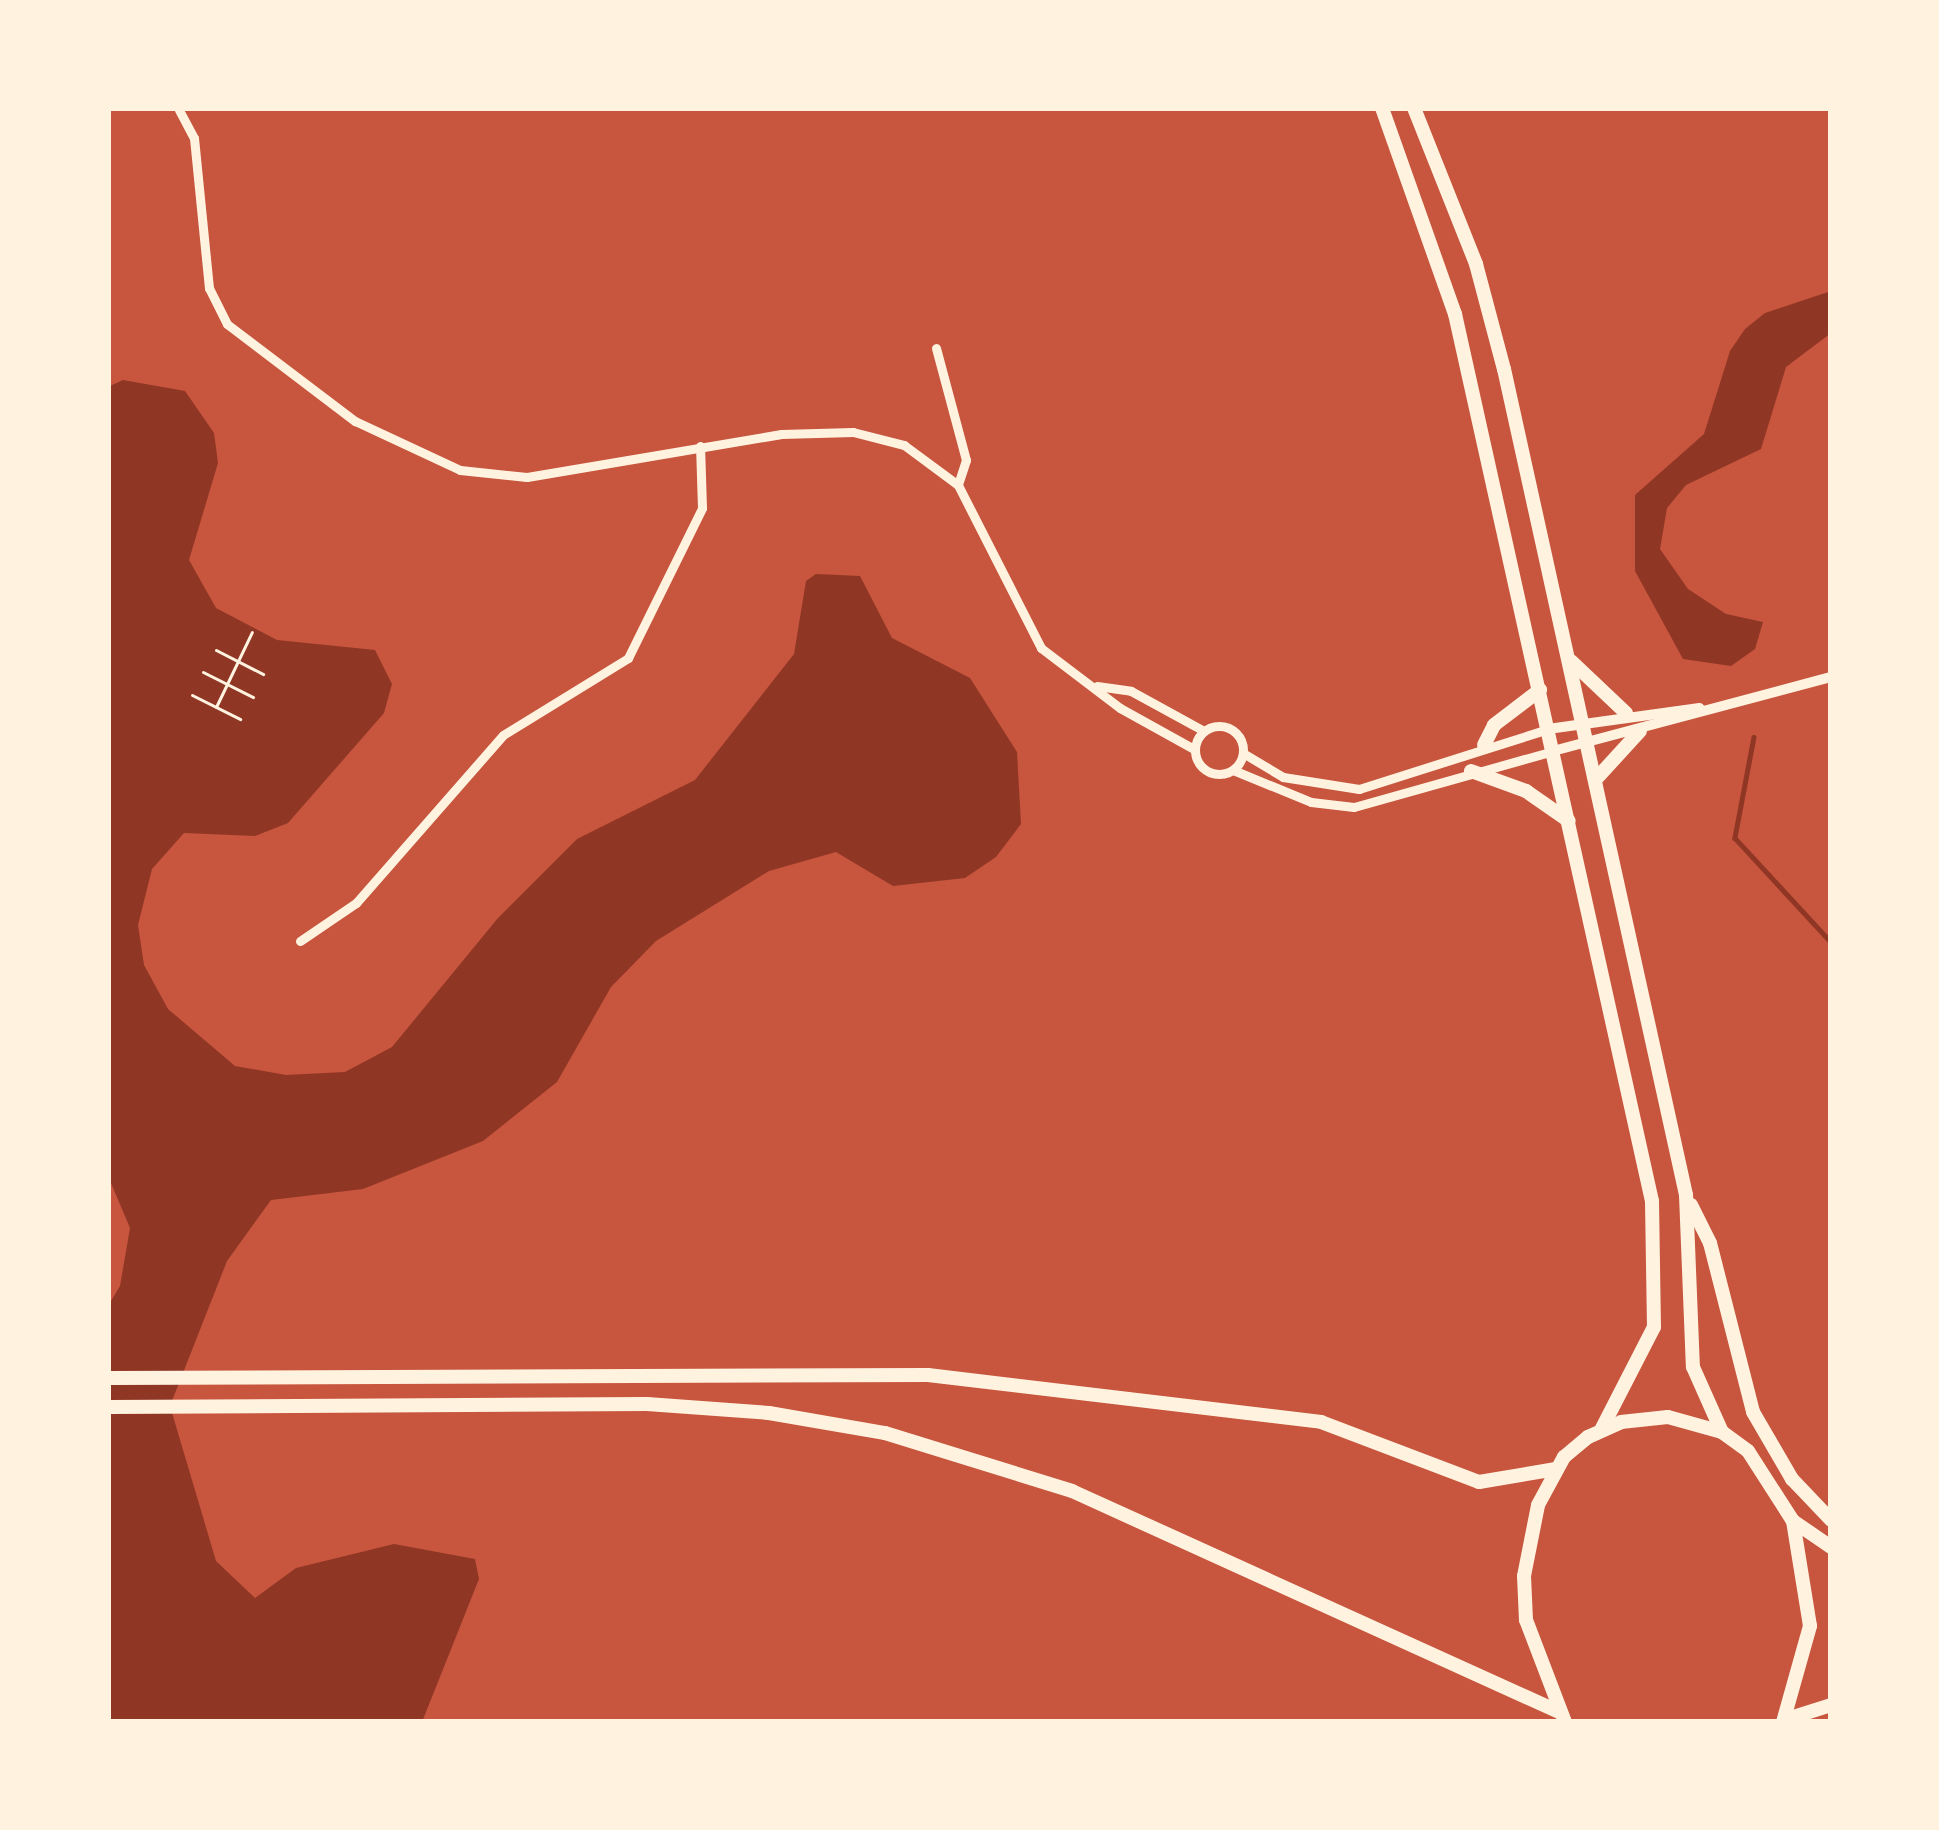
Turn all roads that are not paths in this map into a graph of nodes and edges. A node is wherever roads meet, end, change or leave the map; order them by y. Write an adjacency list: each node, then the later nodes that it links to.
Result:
1 (178, 108): 5 (street)
2 (1382, 108): 10 (main road)
3 (1414, 108): 7 (main road)
4 (936, 348): 6 (street)
5 (700, 446): 6 (street); 26 (street)
6 (958, 485): 9 (street)
7 (1571, 661): 12 (main road); 13 (main road)
8 (1831, 677): 11 (street)
9 (1097, 686): 15 (street); 19 (street)
10 (1540, 690): 14 (main road); 18 (main road)
11 (1709, 708): 12 (street); 16 (street)
12 (1626, 713): 13 (street)
13 (1583, 722): 14 (street); 17 (main road)
14 (1548, 729): 18 (street); 20 (main road)
15 (1204, 730): 19 (street); 21 (street)
16 (1640, 731): 17 (street); 24 (main road)
17 (1589, 744): 20 (street); 24 (main road)
18 (1484, 745): 21 (street)
19 (1194, 749): 22 (street)
20 (1553, 752): 23 (street); 25 (main road)
21 (1243, 753): 22 (street)
22 (1233, 770): 23 (street)
23 (1471, 771): 25 (main road)
24 (1596, 779): 27 (main road)
25 (1569, 821): 30 (main road)
26 (300, 941)
27 (1686, 1195): 31 (main road); 33 (main road)
28 (108, 1378): 32 (main road)
29 (108, 1407): 37 (main road)
30 (1602, 1428): 31 (main road); 32 (main road)
31 (1722, 1432): 34 (main road)
32 (1556, 1469): 37 (main road)
33 (1831, 1520)
34 (1793, 1521): 35 (main road); 38 (main road)
35 (1831, 1547)
36 (1831, 1705): 38 (main road)
37 (1561, 1716)
38 (1784, 1721)

